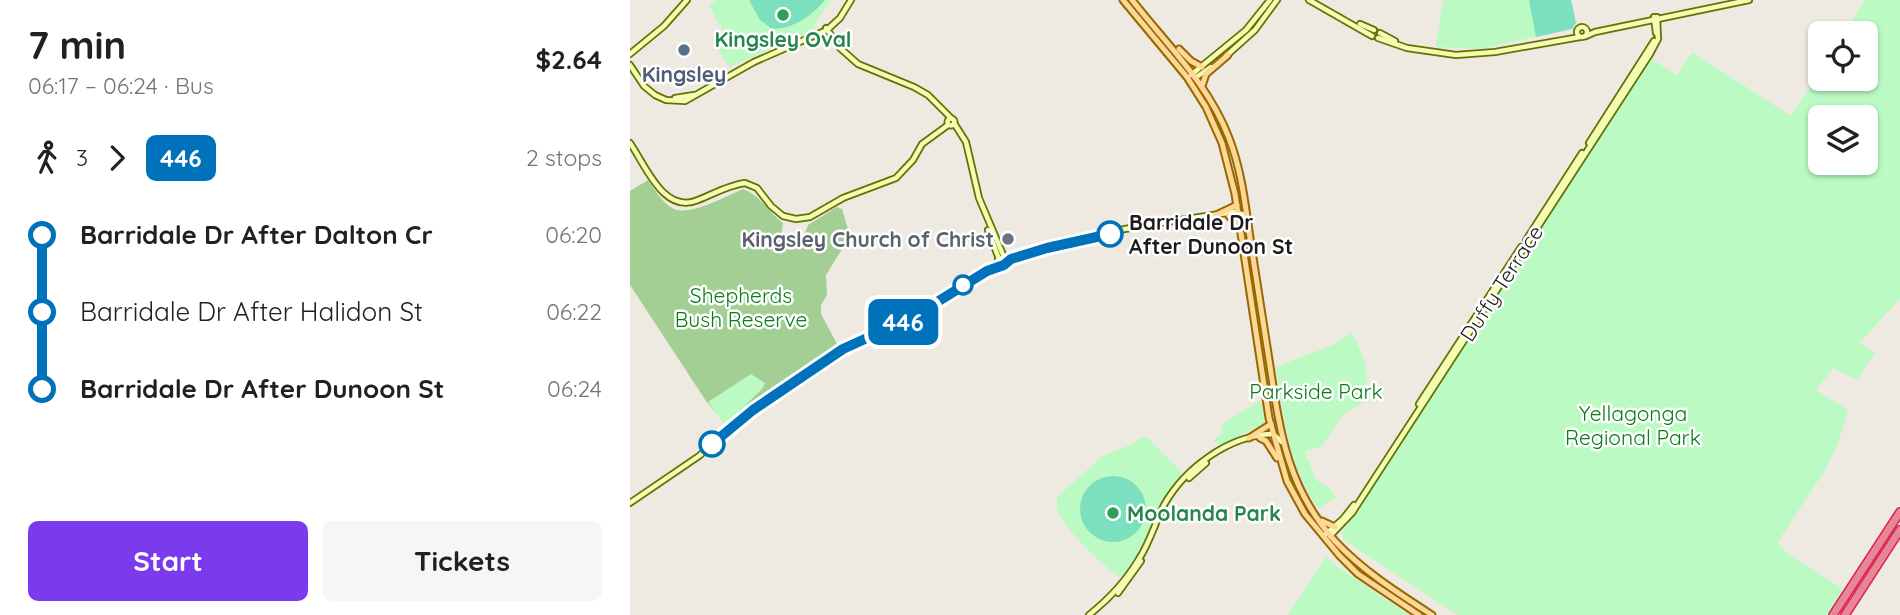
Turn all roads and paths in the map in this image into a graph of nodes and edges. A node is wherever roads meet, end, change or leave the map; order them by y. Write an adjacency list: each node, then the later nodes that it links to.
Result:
1 (686, 0): 14 (street)
2 (849, 0): 10 (street)
3 (1132, 0): 13 (main road)
4 (1270, 0): 17 (street)
5 (1277, 0): 15 (street)
6 (1311, 0): 12 (street)
7 (1749, 0): 9 (street)
8 (1126, 2): 18 (main road)
9 (1655, 18): 11 (street); 12 (street); 40 (street, Duffy Terrace); 42 (street, Duffy Terrace)
10 (825, 29): 14 (street); 16 (street); 20 (street)
11 (1586, 29): 12 (street); 12 (street)
12 (1581, 35)
13 (1168, 41): 17 (main road); 18 (main road)
14 (630, 54)
15 (1228, 55): 18 (street); 19 (main road)
16 (630, 65)
17 (1202, 67): 18 (street)
18 (1192, 77): 19 (main road); 23 (main road)
19 (1202, 86): 22 (main road)
20 (950, 123): 21 (street); 29 (street)
21 (630, 143)
22 (1245, 200): 24 (street); 27 (main road)
23 (1237, 205): 24 (main road); 25 (main road)
24 (1238, 213): 25 (street); 26 (street); 27 (street); 28 (main road)
25 (1216, 215): 29 (street)
26 (1229, 216): 28 (main road); 29 (street)
27 (1249, 228): 30 (main road)
28 (1243, 245): 31 (main road)
29 (1002, 260): 37 (street)
30 (1278, 422): 32 (street); 35 (main road)
31 (1270, 424): 32 (main road); 33 (main road)
32 (1273, 434): 33 (street); 34 (street); 35 (street); 36 (main road)
33 (1249, 438): 43 (street)
34 (1260, 438): 36 (main road); 43 (street)
35 (1282, 442): 39 (main road)
36 (1281, 464): 42 (main road)
37 (630, 502)
38 (1900, 512): 46 (highway)
39 (1317, 517): 40 (main road); 42 (main road)
40 (1335, 527): 42 (street, Duffy Terrace)
41 (1900, 530): 47 (highway)
42 (1326, 536): 44 (main road); 45 (main road)
43 (1092, 615)
44 (1419, 615)
45 (1432, 615)
46 (1833, 615)
47 (1844, 615)

